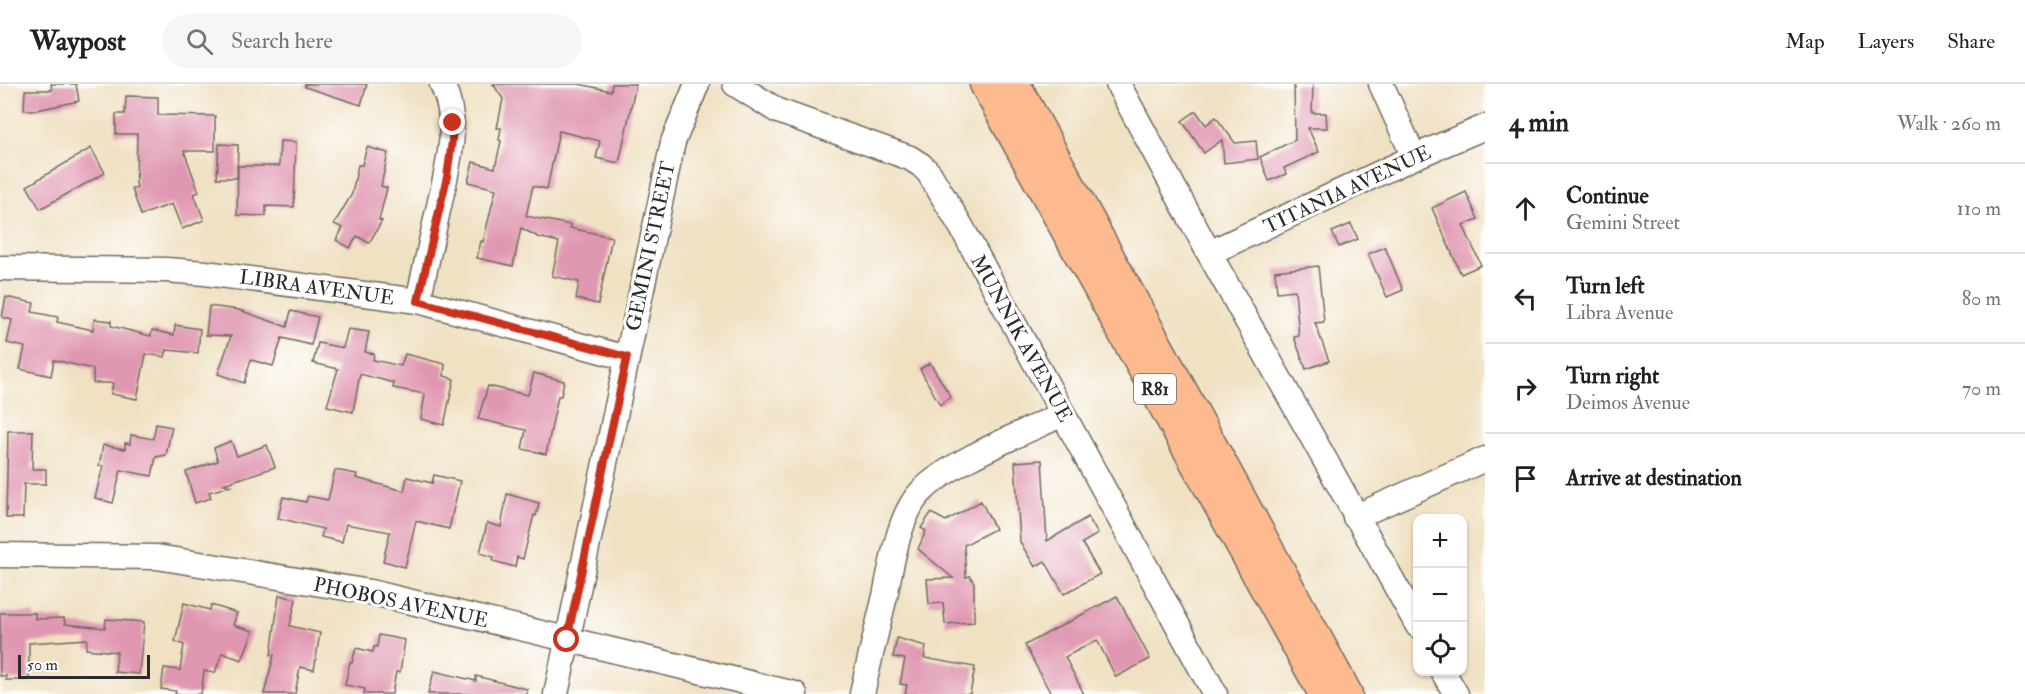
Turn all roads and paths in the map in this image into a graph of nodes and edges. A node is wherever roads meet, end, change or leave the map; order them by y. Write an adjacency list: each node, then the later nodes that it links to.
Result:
1 (442, 84): 12 (street)
2 (697, 84): 13 (street, GEMINI STREET)
3 (735, 84): 14 (street, MUNNIK AVENUE)
4 (985, 84): 25 (main road, R81)
5 (1015, 84): 26 (main road, R81)
6 (1119, 84): 10 (street)
7 (1381, 84): 9 (street)
8 (1485, 126): 9 (street, TITANIA AVENUE)
9 (1414, 157): 10 (street, TITANIA AVENUE)
10 (1209, 253): 16 (street)
11 (0, 268): 12 (street, LIBRA AVENUE)
12 (418, 301): 13 (street, LIBRA AVENUE)
13 (627, 357): 19 (street, GEMINI STREET)
14 (1063, 414): 23 (street); 24 (street, MUNNIK AVENUE)
15 (1485, 459): 16 (street)
16 (1355, 517): 18 (street)
17 (0, 555): 19 (street, PHOBOS AVENUE)
18 (1416, 622)
19 (567, 640): 21 (street, GEMINI STREET); 22 (street, PHOBOS AVENUE)
20 (1445, 676): 27 (street)
21 (556, 694)
22 (795, 694)
23 (862, 694)
24 (1215, 694)
25 (1324, 694)
26 (1347, 694)
27 (1456, 694)

